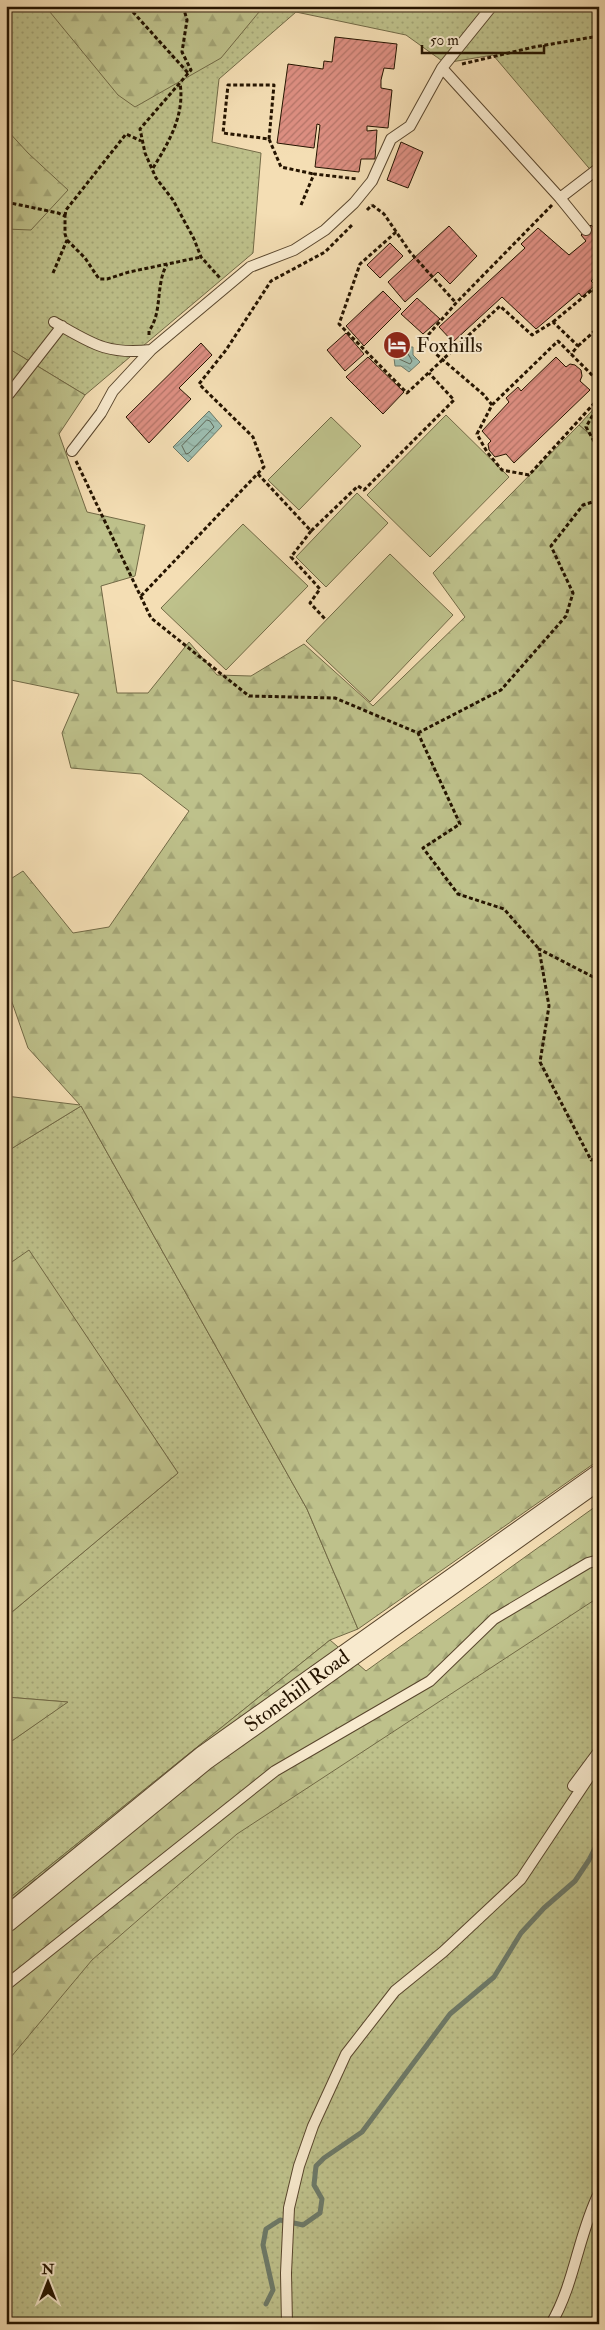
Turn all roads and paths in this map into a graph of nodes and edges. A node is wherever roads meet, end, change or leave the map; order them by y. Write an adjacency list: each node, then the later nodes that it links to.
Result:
1 (134, 6): 6 (path)
2 (184, 6): 6 (path)
3 (492, 6): 5 (lane)
4 (599, 36): 5 (path)
5 (442, 68): 13 (lane); 14 (lane)
6 (189, 74): 7 (path)
7 (180, 83): 9 (path); 11 (path)
8 (269, 139): 8 (path); 12 (path)
9 (141, 141): 11 (path); 19 (path)
10 (599, 168): 14 (lane)
11 (152, 169): 24 (path)
12 (314, 174): 13 (path); 16 (path)
13 (372, 181): 17 (path); 28 (lane)
14 (560, 198): 21 (lane); 31 (path)
15 (6, 202): 19 (path)
16 (301, 205)
17 (372, 205): 18 (path); 22 (path)
18 (366, 212)
19 (64, 216): 23 (path)
20 (359, 218): 46 (path)
21 (586, 230)
22 (396, 232): 31 (path); 38 (path)
23 (67, 240): 25 (path); 26 (path)
24 (201, 257): 25 (path); 28 (path)
25 (167, 264): 35 (path)
26 (53, 273)
27 (599, 284): 29 (path)
28 (227, 286): 35 (lane)
29 (592, 290): 30 (path); 32 (path)
30 (599, 296)
31 (456, 303): 37 (path)
32 (553, 322): 34 (path); 37 (path)
33 (599, 327): 34 (path)
34 (578, 346): 36 (path)
35 (151, 350): 40 (lane); 45 (lane)
36 (571, 354): 39 (path); 43 (path)
37 (443, 360): 38 (path); 43 (path)
38 (429, 373): 48 (path)
39 (599, 382)
40 (9, 394)
41 (599, 398): 43 (path)
42 (599, 404): 44 (path)
43 (492, 405)
44 (599, 450)
45 (72, 451): 49 (path)
46 (258, 474): 48 (path); 49 (path)
47 (599, 500): 51 (path)
48 (311, 531): 50 (path)
49 (141, 596): 51 (path)
50 (326, 620)
51 (418, 733): 52 (path)
52 (539, 949): 53 (path); 54 (path)
53 (599, 980)
54 (599, 1158)
55 (599, 1477): 60 (street, Stonehill Road)
56 (599, 1560): 61 (lane)
57 (599, 1752): 59 (lane)
58 (599, 1762): 63 (lane)
59 (573, 1786)
60 (6, 1920)
61 (6, 1985)
62 (599, 2192): 64 (lane)
63 (288, 2324)
64 (551, 2324)

